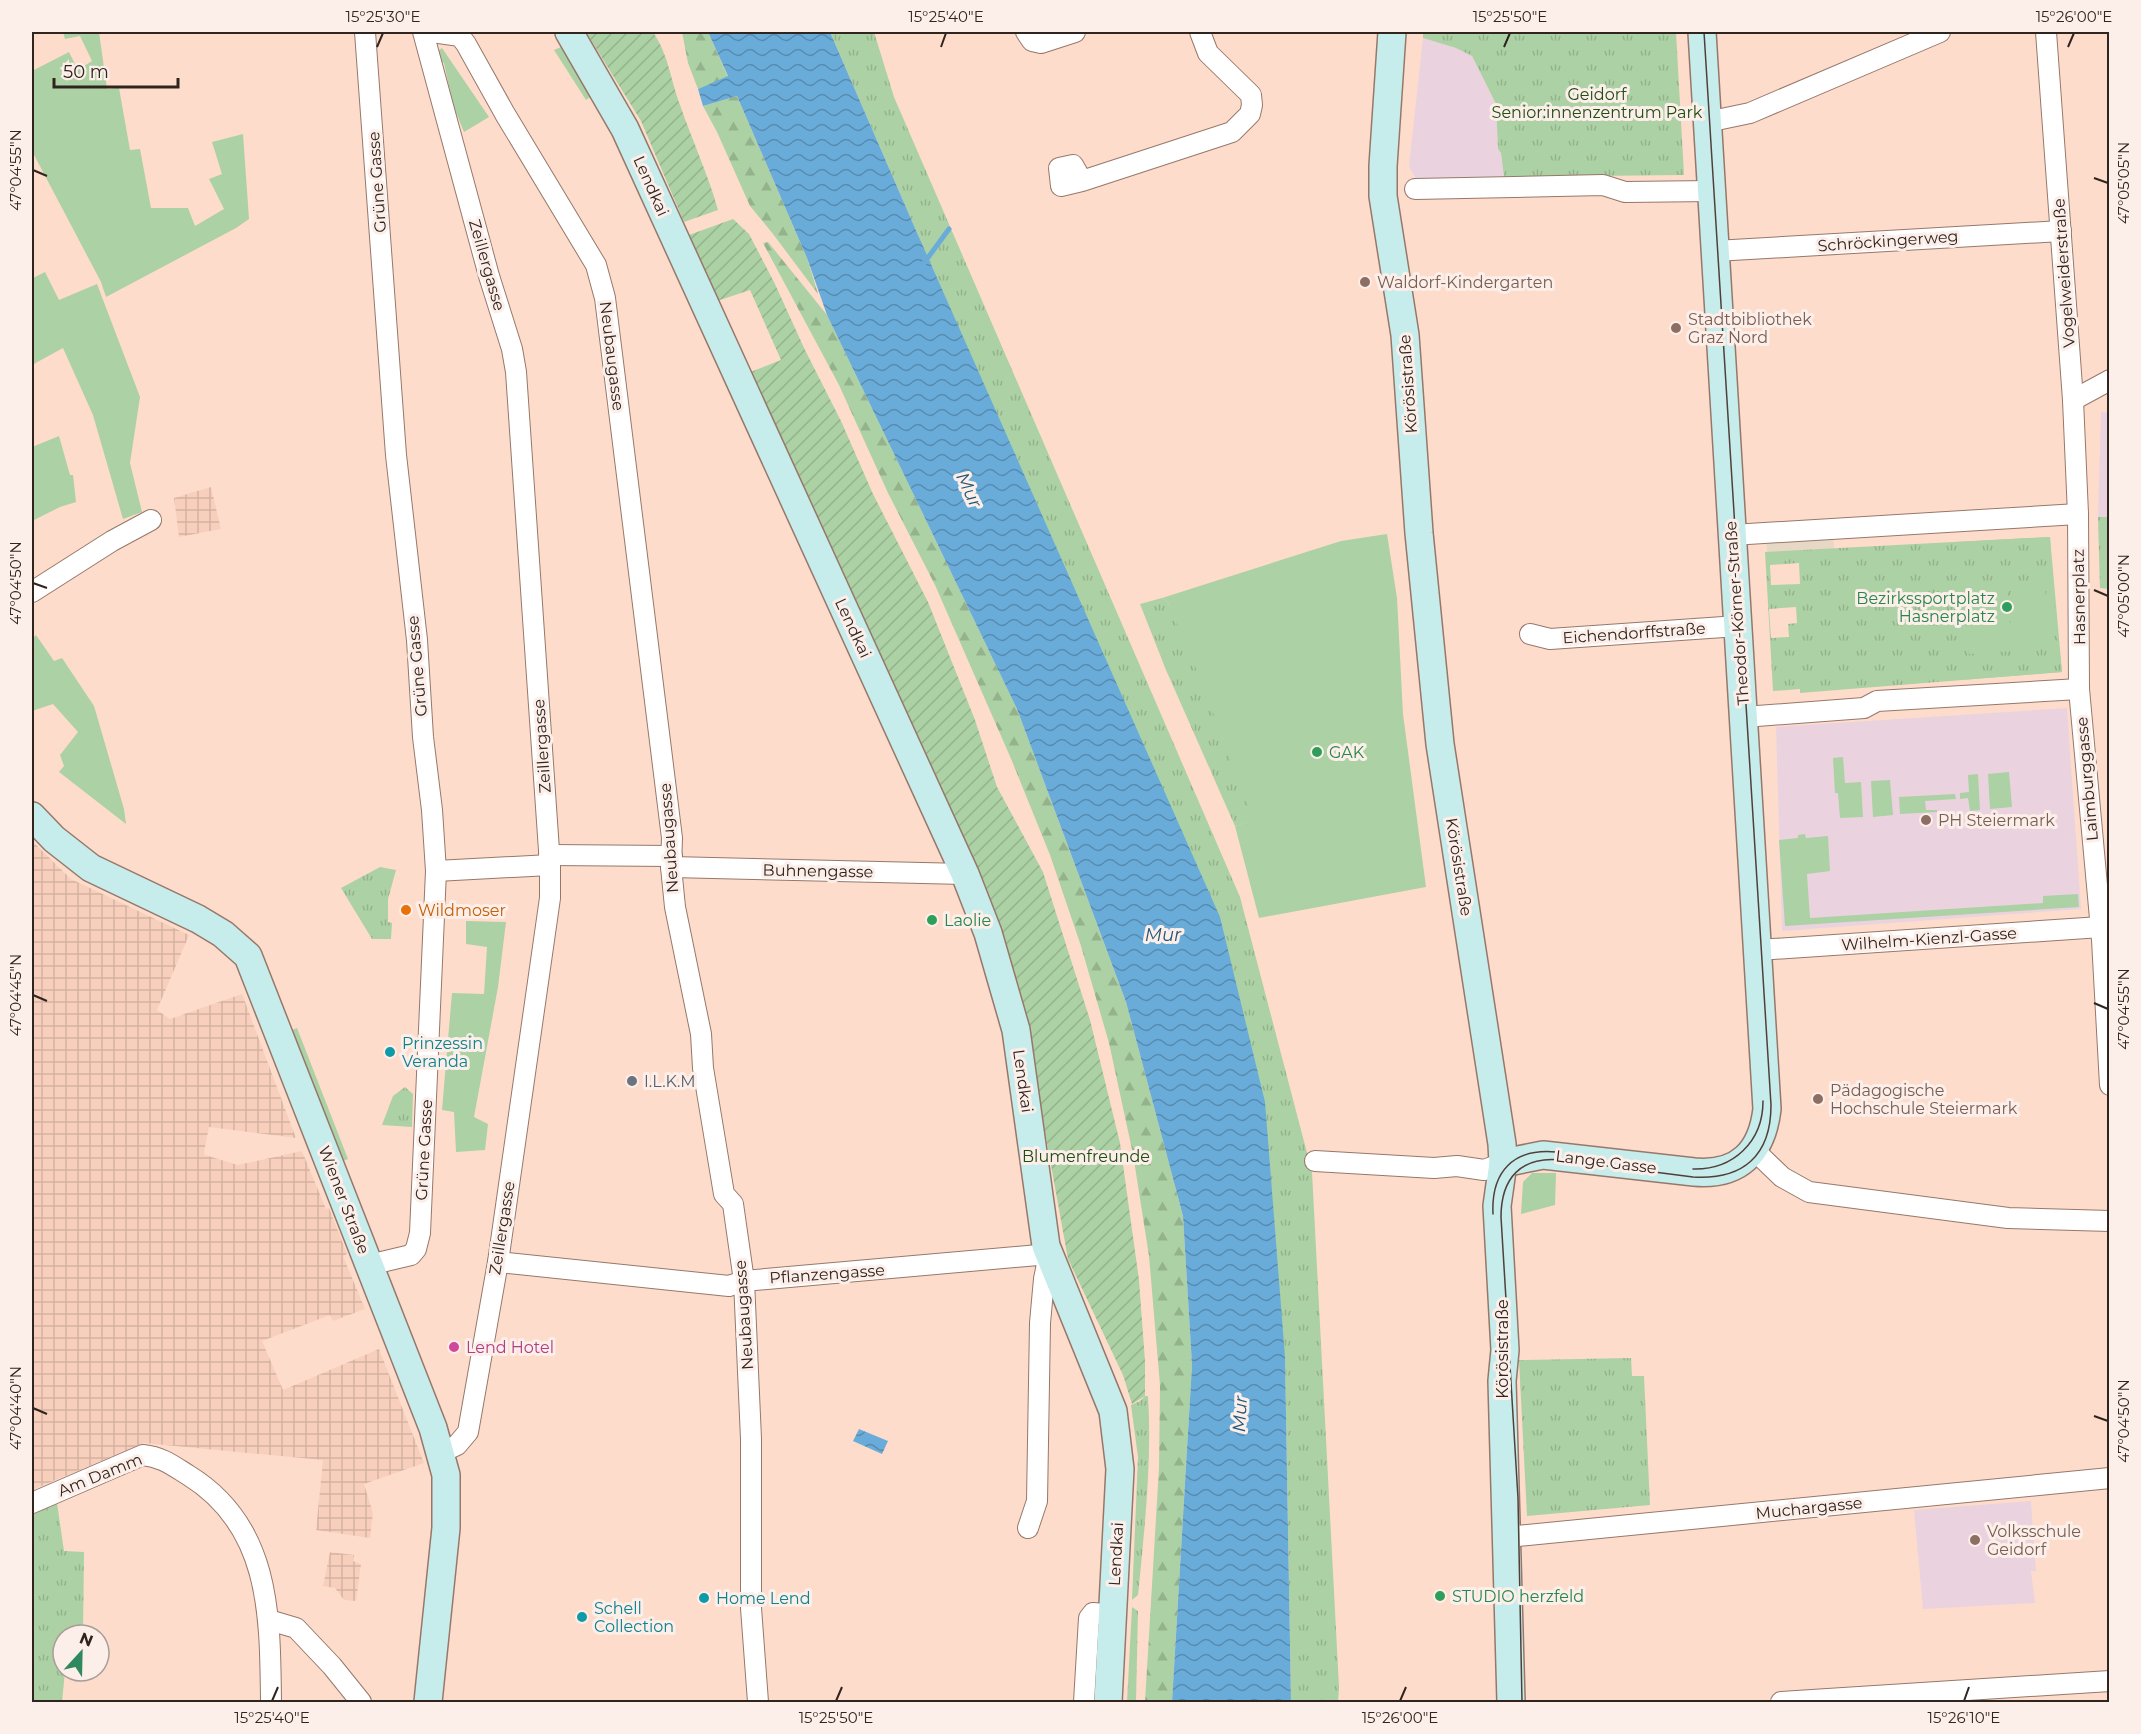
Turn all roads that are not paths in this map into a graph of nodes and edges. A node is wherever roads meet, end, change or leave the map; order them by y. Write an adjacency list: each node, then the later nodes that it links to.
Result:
1 (365, 32): 31 (street, Grüne Gasse)
2 (423, 32): 29 (street, Zeillergasse)
3 (432, 32): 30 (street, Neubaugasse)
4 (569, 32): 32 (main road, Lendkai)
5 (1026, 32): 6 (street)
6 (1075, 32)
7 (1200, 32): 13 (street)
8 (1392, 32): 38 (main road, Körösistraße)
9 (1702, 32): 12 (main road, Theodor-Körner-Straße)
10 (1940, 32): 12 (street)
11 (2046, 32): 16 (street, Vogelweiderstraße)
12 (1707, 122): 15 (main road, Theodor-Körner-Straße)
13 (1059, 168)
14 (1415, 189): 15 (street)
15 (1711, 190): 17 (main road, Theodor-Körner-Straße)
16 (2061, 231): 17 (street, Schröckingerweg); 19 (street, Vogelweiderstraße)
17 (1715, 251): 22 (main road, Theodor-Körner-Straße)
18 (2109, 381): 19 (street)
19 (2073, 400): 20 (street, Vogelweiderstraße)
20 (2078, 514): 22 (street); 26 (street, Hasnerplatz)
21 (151, 520): 23 (street)
22 (1732, 535): 24 (main road, Theodor-Körner-Straße)
23 (32, 592)
24 (1738, 626): 25 (street, Eichendorffstraße); 27 (main road, Theodor-Körner-Straße)
25 (1530, 634)
26 (2079, 689): 27 (street); 33 (street, Laimburggasse)
27 (1744, 717): 34 (main road, Theodor-Körner-Straße)
28 (32, 816): 42 (main road, Wiener Straße)
29 (550, 860): 30 (street, Buhnengasse); 31 (street, Buhnengasse); 41 (street, Zeillergasse)
30 (671, 861): 32 (street, Buhnengasse); 43 (street, Neubaugasse)
31 (436, 871): 42 (street, Grüne Gasse)
32 (965, 874): 40 (main road, Lendkai)
33 (2101, 927): 34 (street, Wilhelm-Kienzl-Gasse); 35 (street, Laimburggasse)
34 (1758, 950): 36 (main road, Theodor-Körner-Straße)
35 (2109, 1084)
36 (1754, 1150): 38 (main road, Lange Gasse); 39 (street)
37 (1315, 1161): 38 (street, Lange Gasse)
38 (1503, 1163): 48 (main road, Körösistraße)
39 (2109, 1221)
40 (1049, 1254): 43 (street, Pflanzengasse); 47 (street, Lendkai); 49 (main road, Lendkai)
41 (498, 1262): 43 (street, Pflanzengasse); 44 (street, Zeillergasse)
42 (369, 1265): 44 (main road, Wiener Straße)
43 (744, 1281): 55 (street, Neubaugasse)
44 (440, 1452): 54 (main road, Wiener Straße)
45 (2109, 1478): 48 (street, Muchargasse)
46 (32, 1503): 50 (street, Am Damm)
47 (1028, 1528)
48 (1508, 1537): 58 (main road, Körösistraße)
49 (1113, 1615): 56 (street); 57 (main road, Lendkai)
50 (269, 1620): 52 (street, Am Damm); 53 (street)
51 (2109, 1681): 59 (street)
52 (271, 1702)
53 (361, 1702)
54 (428, 1702)
55 (758, 1702)
56 (1084, 1702)
57 (1108, 1702)
58 (1511, 1702)
59 (1781, 1702)

